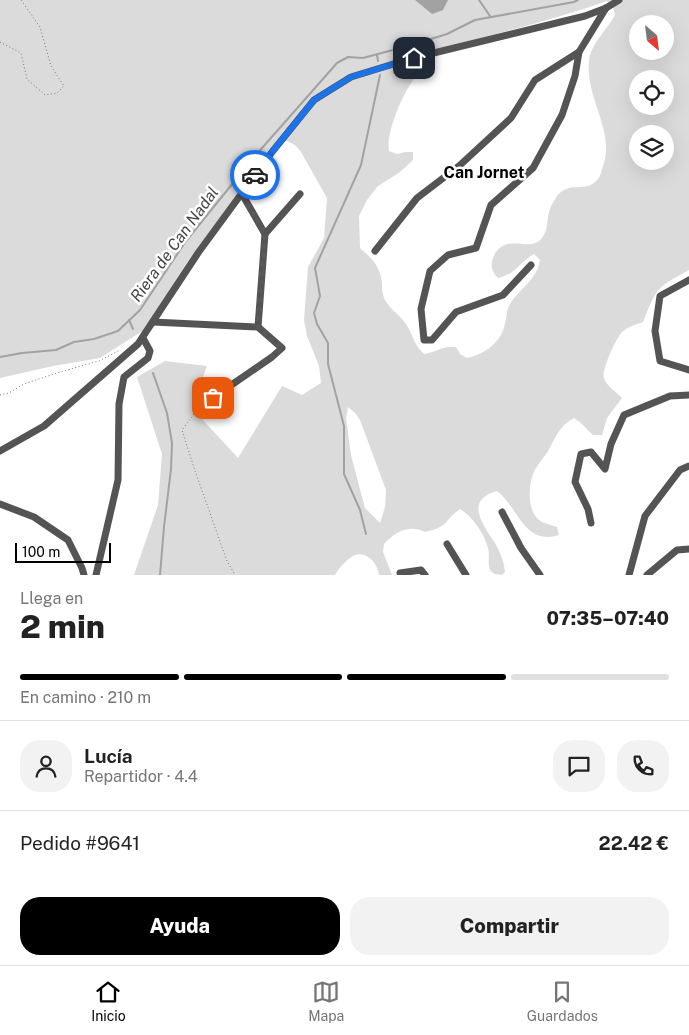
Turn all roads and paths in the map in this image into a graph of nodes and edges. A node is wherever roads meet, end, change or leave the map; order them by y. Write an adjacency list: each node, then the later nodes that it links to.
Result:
1 (20, 0): 4 (path)
2 (619, 0): 3 (street)
3 (606, 8): 5 (street); 6 (street)
4 (0, 42)
5 (579, 52): 9 (street); 10 (street)
6 (242, 194): 8 (street); 12 (street)
7 (300, 194): 8 (street)
8 (265, 234): 13 (street)
9 (375, 251)
10 (531, 265)
11 (689, 280): 16 (street)
12 (153, 322): 13 (street); 14 (street)
13 (258, 327): 19 (street)
14 (143, 338): 20 (street); 29 (street)
15 (122, 350): 17 (path)
16 (689, 370)
17 (0, 395)
18 (689, 395): 24 (street)
19 (198, 408): 30 (path)
20 (0, 451)
21 (689, 466): 34 (street)
22 (0, 504): 28 (street)
23 (502, 512): 33 (street)
24 (591, 523)
25 (447, 544): 32 (street)
26 (689, 549): 35 (street)
27 (400, 572): 31 (street)
28 (84, 575)
29 (96, 575)
30 (235, 575)
31 (425, 575)
32 (466, 575)
33 (540, 575)
34 (629, 575)
35 (647, 575)

